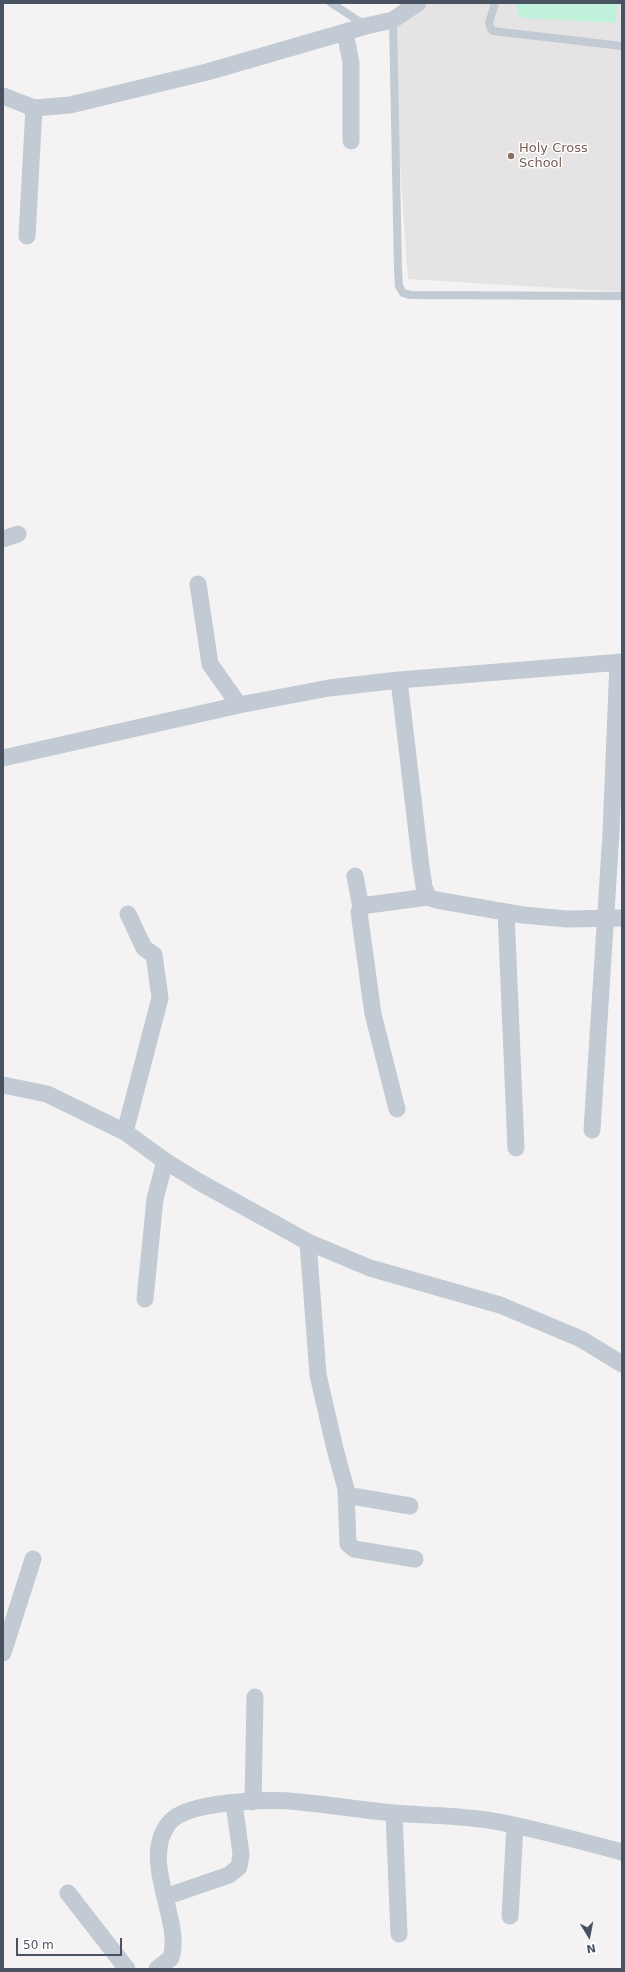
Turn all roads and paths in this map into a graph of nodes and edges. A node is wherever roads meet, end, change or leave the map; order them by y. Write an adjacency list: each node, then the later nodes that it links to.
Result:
1 (332, 3): 5 (lane)
2 (418, 3): 4 (street)
3 (495, 3): 7 (lane)
4 (393, 20): 5 (street); 12 (lane)
5 (366, 26): 6 (street)
6 (345, 32): 9 (street); 10 (street)
7 (622, 46)
8 (3, 96): 9 (street)
9 (34, 108): 11 (street)
10 (351, 141)
11 (27, 236)
12 (622, 296)
13 (198, 584): 16 (street)
14 (620, 662): 15 (street); 23 (street)
15 (399, 680): 16 (street); 19 (street)
16 (239, 705): 17 (street)
17 (3, 758)
18 (355, 876): 20 (street)
19 (428, 897): 20 (street); 21 (street)
20 (361, 908): 26 (street)
21 (506, 912): 23 (street); 29 (street)
22 (128, 914): 28 (street)
23 (605, 918): 24 (street); 27 (street)
24 (622, 918)
25 (3, 1085): 28 (street)
26 (396, 1109)
27 (592, 1130)
28 (125, 1132): 30 (street)
29 (516, 1148)
30 (165, 1161): 31 (street); 32 (street)
31 (308, 1242): 33 (street); 34 (street)
32 (145, 1299)
33 (622, 1364)
34 (346, 1495): 35 (street); 37 (street)
35 (410, 1506)
36 (33, 1559): 38 (street)
37 (415, 1559)
38 (3, 1653)
39 (255, 1697): 40 (street)
40 (253, 1802): 41 (street); 42 (street)
41 (234, 1803): 46 (street); 46 (street)
42 (394, 1813): 43 (street); 48 (street)
43 (515, 1826): 44 (street); 47 (street)
44 (622, 1852)
45 (68, 1893): 49 (street)
46 (165, 1897): 50 (street)
47 (510, 1916)
48 (399, 1934)
49 (127, 1969)
50 (157, 1969)

